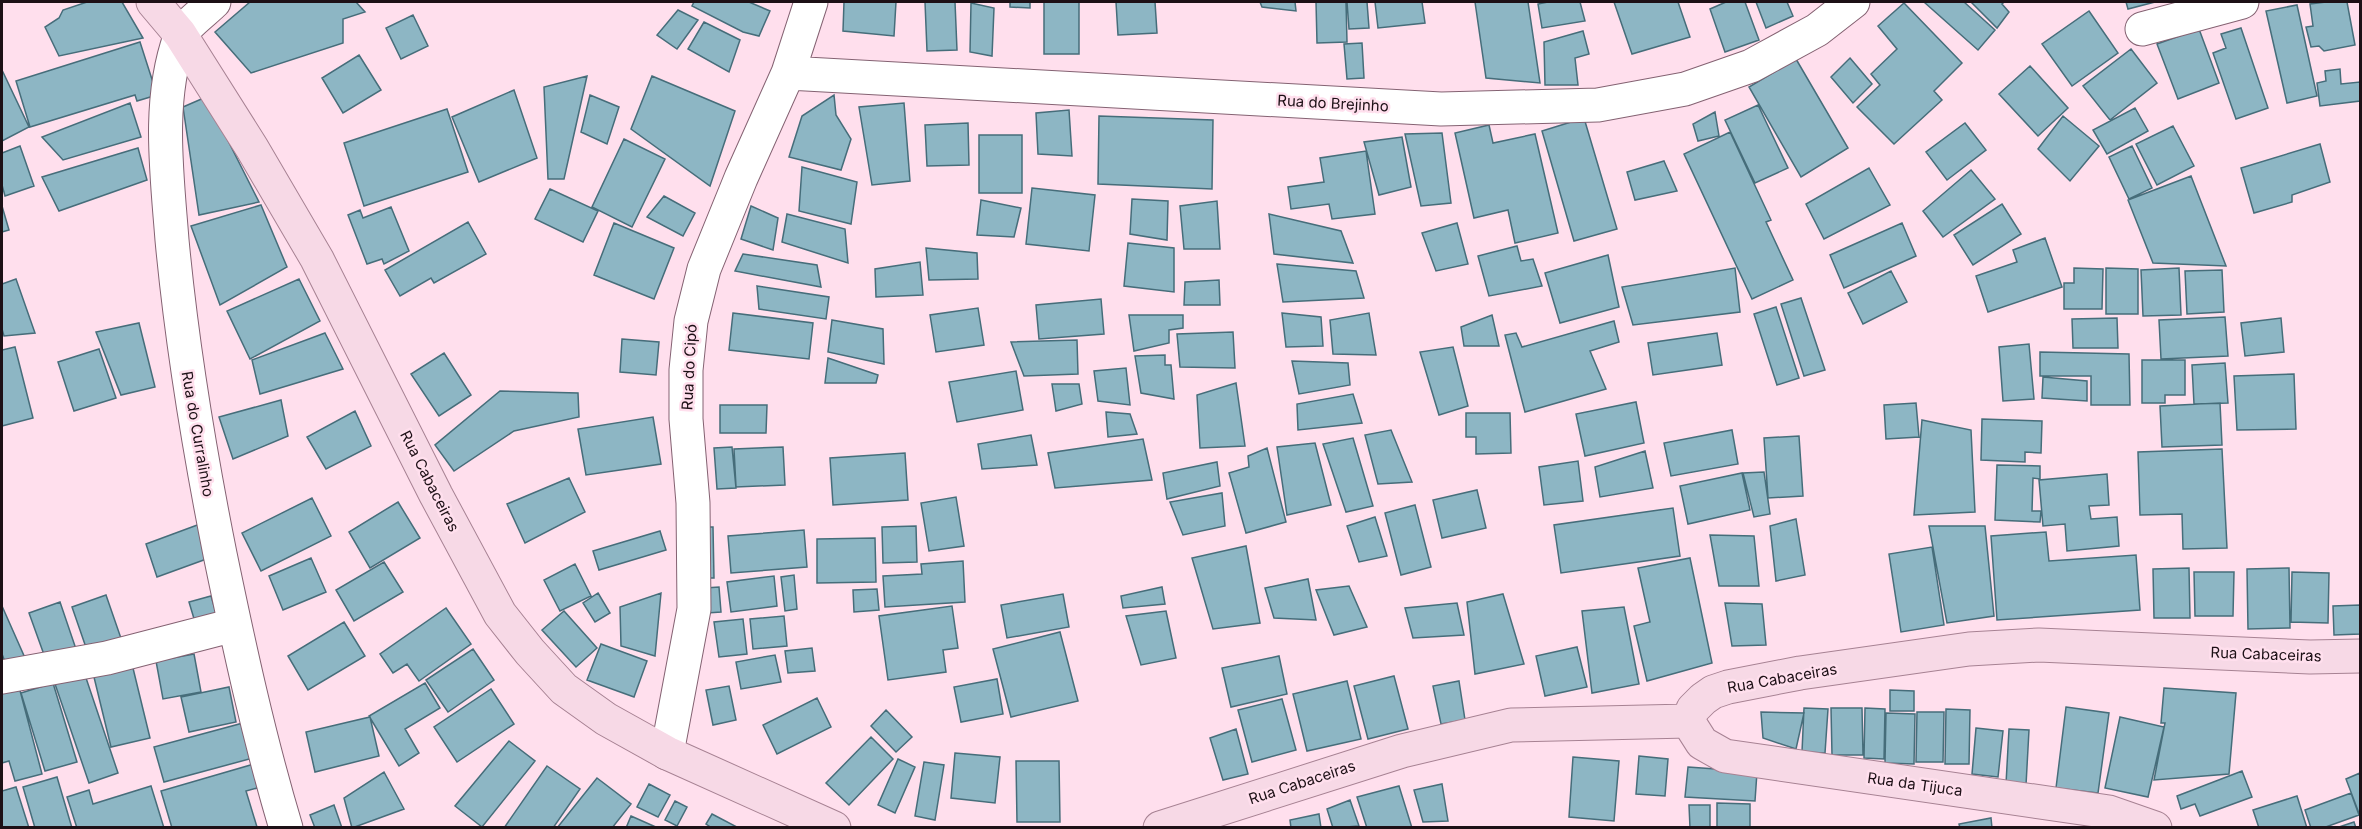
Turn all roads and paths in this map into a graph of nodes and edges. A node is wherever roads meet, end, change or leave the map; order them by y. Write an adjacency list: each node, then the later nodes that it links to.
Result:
1 (153, 2): 7 (main road, Rua Cabaceiras)
2 (214, 2): 7 (street)
3 (811, 2): 8 (street, Rua do Cipó)
4 (1853, 2): 8 (street, Rua do Brejinho)
5 (2242, 2): 6 (street)
6 (2142, 29)
7 (180, 34): 9 (street, Rua do Curralinho); 13 (main road, Rua Cabaceiras)
8 (788, 73): 13 (street, Rua do Cipó)
9 (234, 625): 11 (street); 14 (street, Rua do Curralinho)
10 (2361, 656): 12 (main road, Rua Cabaceiras)
11 (2, 677)
12 (1688, 721): 16 (main road, Rua Cabaceiras); 17 (main road, Rua da Tijuca)
13 (667, 753): 15 (main road, Rua Cabaceiras)
14 (286, 828)
15 (834, 828)
16 (1160, 828)
17 (2155, 828)

